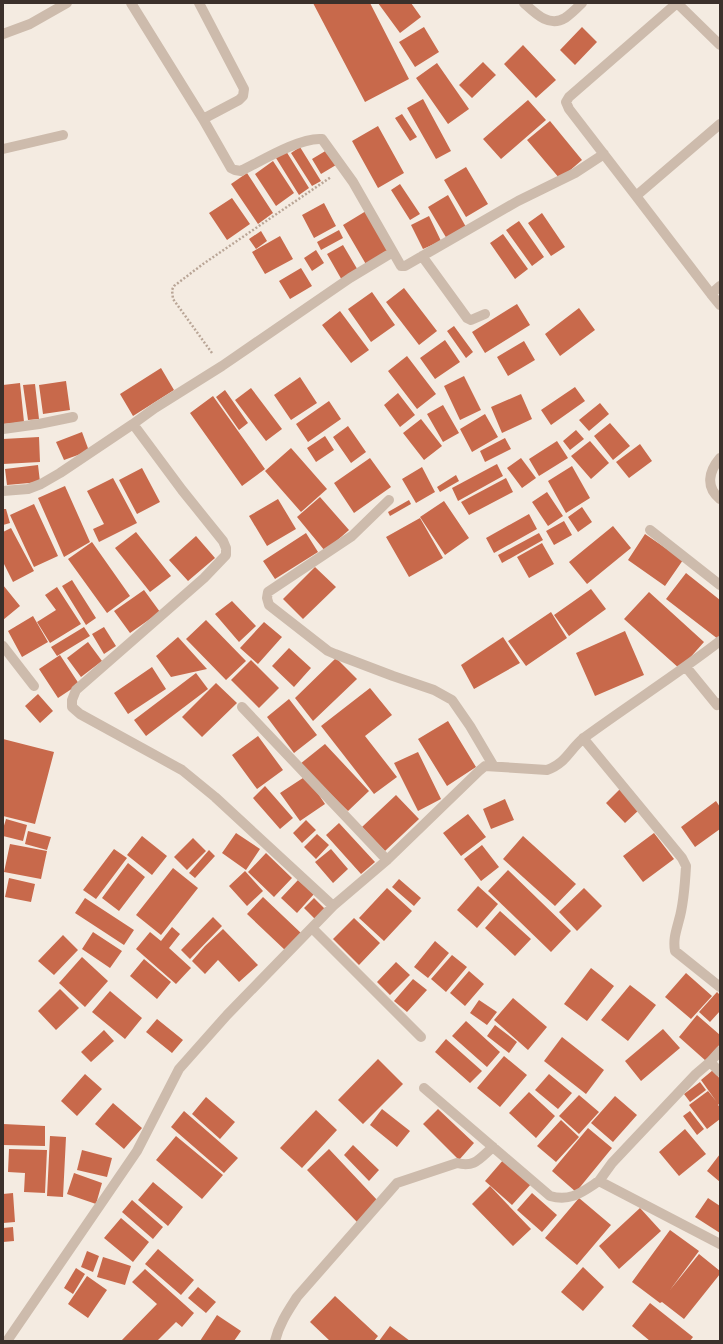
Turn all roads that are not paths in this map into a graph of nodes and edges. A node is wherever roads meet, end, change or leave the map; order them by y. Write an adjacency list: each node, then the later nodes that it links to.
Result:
1 (67, 3): 6 (street)
2 (131, 3): 8 (street)
3 (199, 3): 8 (street)
4 (524, 3): 5 (street)
5 (582, 3)
6 (3, 34)
7 (720, 45): 12 (street)
8 (203, 119): 14 (street)
9 (720, 124): 13 (street)
10 (63, 135): 11 (street)
11 (3, 149)
12 (604, 154): 13 (street); 15 (street)
13 (636, 196): 17 (street)
14 (393, 252): 15 (street); 21 (street)
15 (422, 256): 19 (street)
16 (720, 286): 17 (street)
17 (711, 294): 18 (street)
18 (720, 305)
19 (485, 314)
20 (73, 417): 22 (street)
21 (133, 424): 24 (street); 38 (street)
22 (3, 429)
23 (720, 458): 25 (street)
24 (3, 491)
25 (720, 499)
26 (389, 500): 36 (street)
27 (650, 530): 28 (street)
28 (720, 585)
29 (720, 641): 31 (street)
30 (3, 646): 32 (street)
31 (686, 667): 34 (street); 35 (street)
32 (34, 686)
33 (242, 706): 37 (street)
34 (719, 706)
35 (583, 738): 36 (street); 40 (street)
36 (493, 765): 37 (street)
37 (387, 860): 38 (street)
38 (333, 906): 39 (street)
39 (312, 928): 41 (street); 49 (street)
40 (720, 988)
41 (421, 1037)
42 (720, 1051): 43 (street)
43 (710, 1062): 44 (street); 47 (street)
44 (720, 1072)
45 (424, 1088): 46 (street)
46 (493, 1147): 47 (street); 50 (street)
47 (599, 1181): 48 (street)
48 (720, 1244)
49 (7, 1341)
50 (275, 1341)

